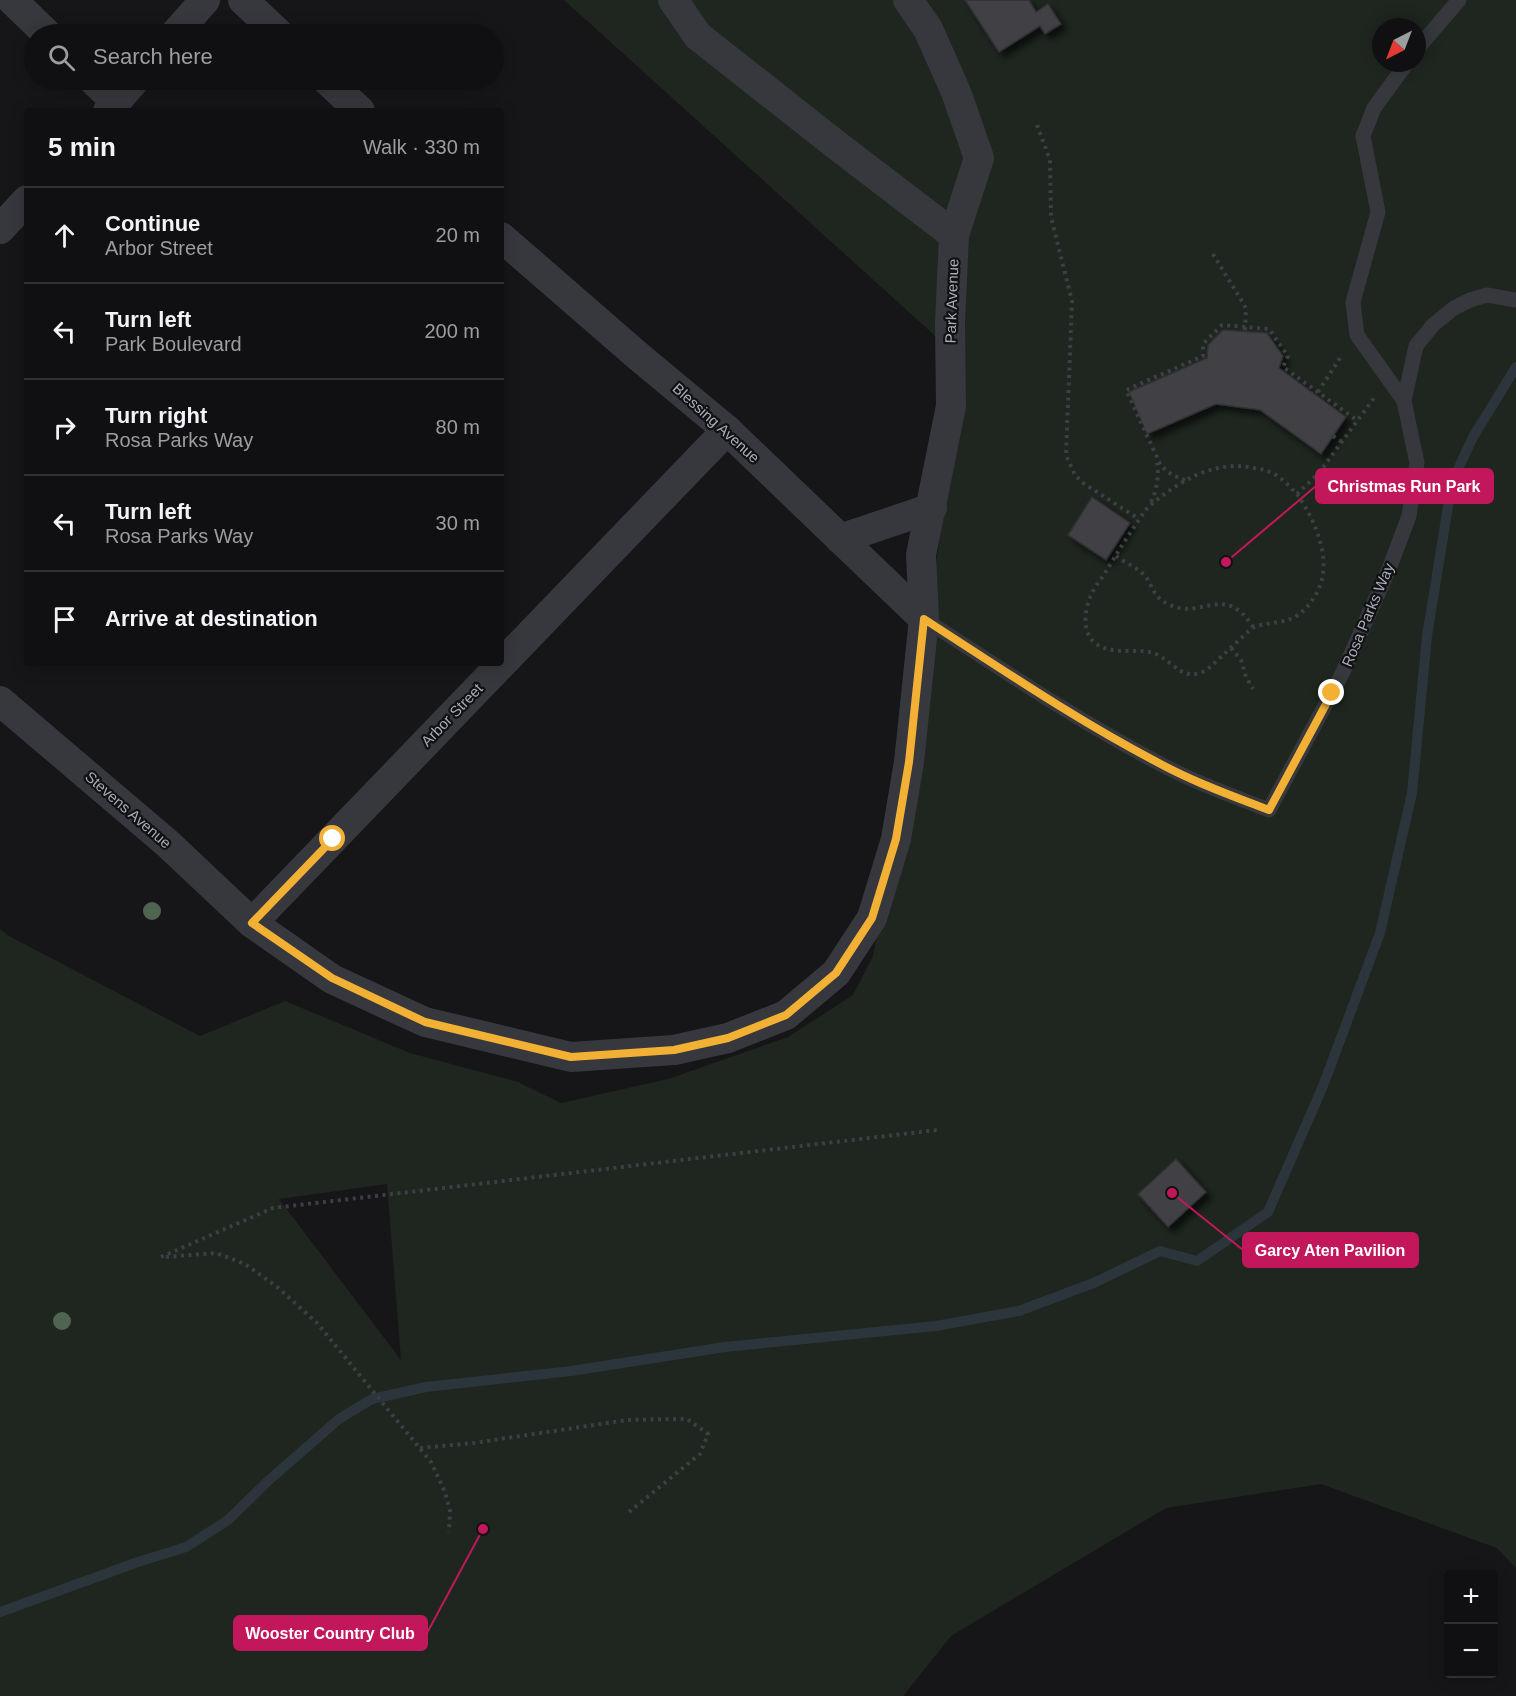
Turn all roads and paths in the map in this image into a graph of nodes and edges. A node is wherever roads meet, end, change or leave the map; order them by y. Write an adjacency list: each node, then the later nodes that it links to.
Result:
1 (12, 0): 7 (street)
2 (205, 0): 8 (street)
3 (243, 0): 9 (street)
4 (673, 0): 20 (street)
5 (908, 0): 20 (street, Park Avenue)
6 (1459, 0): 10 (lane)
7 (37, 24)
8 (184, 24)
9 (268, 24)
10 (1426, 38)
11 (1400, 72): 26 (lane)
12 (100, 90): 15 (street)
13 (126, 90): 15 (street)
14 (338, 90): 16 (street)
15 (112, 106)
16 (357, 108)
17 (1038, 125): 38 (path)
18 (24, 203): 19 (street)
19 (0, 229)
20 (954, 235): 37 (street, Park Avenue)
21 (504, 240): 30 (street, Blessing Avenue)
22 (1214, 254): 24 (path)
23 (1516, 300): 28 (lane, Rosa Parks Way)
24 (1245, 329): 27 (path); 33 (path)
25 (1342, 355): 27 (path)
26 (1388, 378): 28 (lane); 29 (path)
27 (1318, 392): 29 (path)
28 (1404, 401): 41 (lane, Rosa Parks Way)
29 (1358, 421): 32 (path)
30 (727, 430): 39 (street, Blessing Avenue); 44 (street, Arbor Street)
31 (1333, 436): 32 (path)
32 (1342, 442): 35 (path)
33 (1156, 459): 34 (path); 36 (path)
34 (1186, 480): 35 (path); 36 (path)
35 (1297, 494): 42 (path)
36 (1148, 507): 38 (path)
37 (932, 508): 39 (street); 41 (street, Park Avenue)
38 (1139, 519): 40 (path)
39 (840, 539): 41 (street, Blessing Avenue)
40 (1116, 556): 42 (path); 43 (path)
41 (924, 619): 48 (street, Stevens Avenue)
42 (1253, 627): 43 (path)
43 (1230, 648): 46 (path)
44 (504, 661)
45 (500, 666): 48 (street, Arbor Street)
46 (1253, 689)
47 (0, 701): 48 (street, Stevens Avenue)
48 (252, 923)
49 (937, 1130): 50 (path)
50 (420, 1448): 51 (path); 52 (path)
51 (628, 1512)
52 (449, 1532)

